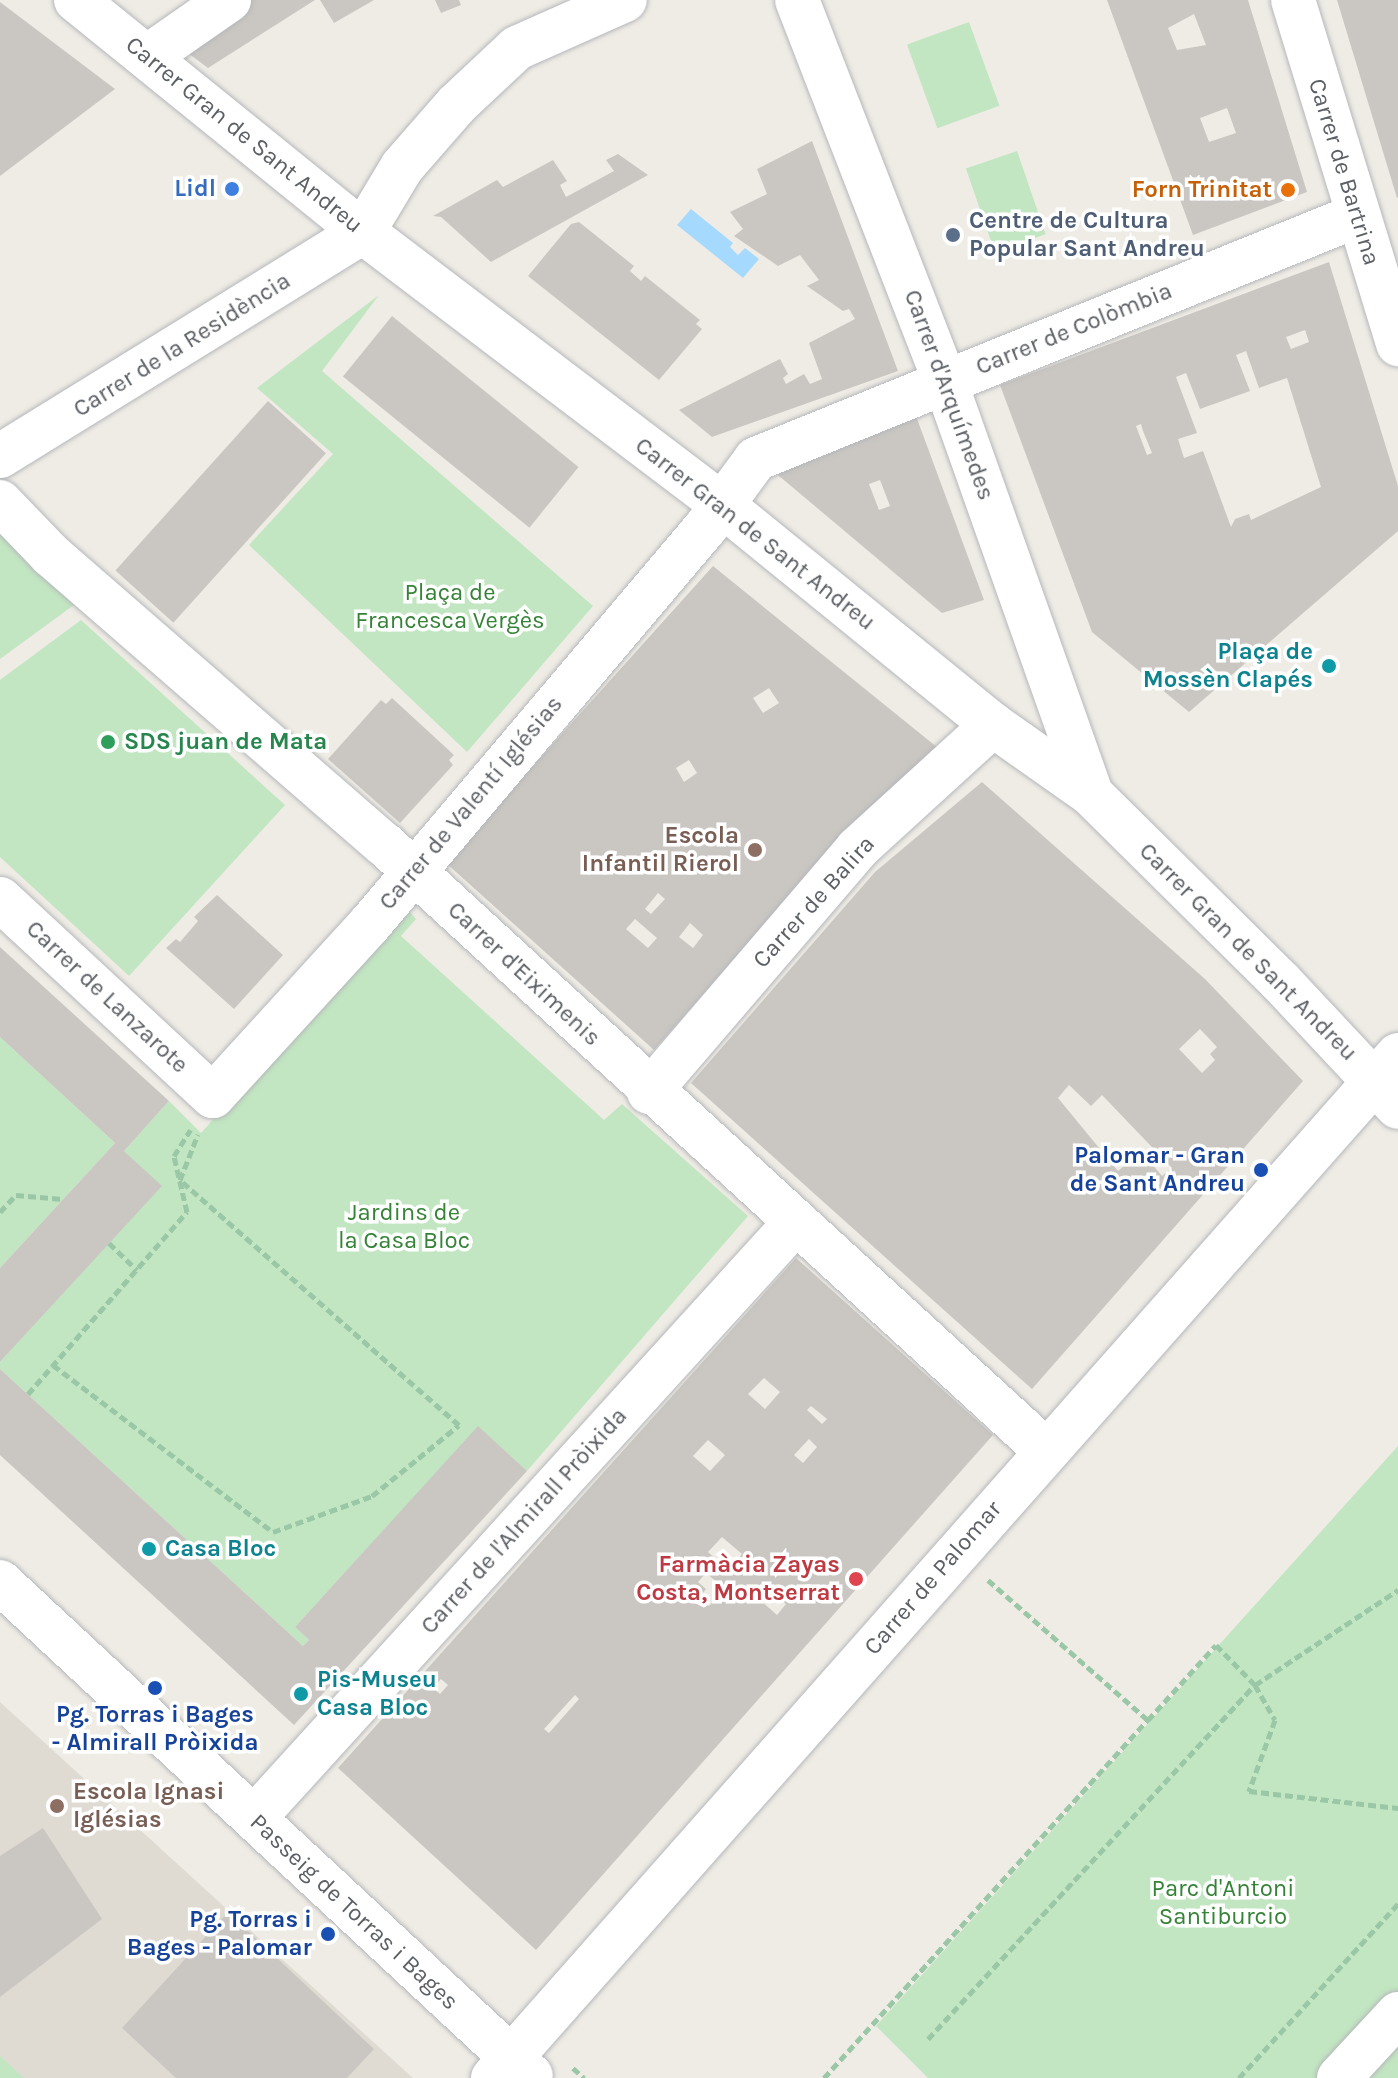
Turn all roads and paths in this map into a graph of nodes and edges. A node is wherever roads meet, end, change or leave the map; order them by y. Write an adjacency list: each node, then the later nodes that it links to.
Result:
1 (76, 0): 6 (street, Carrer Gran de Sant Andreu)
2 (229, 0): 6 (street)
3 (625, 0): 8 (street)
4 (797, 0): 10 (street, Carrer d'Arquímedes)
5 (1293, 0): 7 (street, Carrer de Bartrina)
6 (147, 57): 8 (street, Carrer Gran de Sant Andreu)
7 (1356, 216): 9 (street, Carrer de Bartrina); 10 (street, Carrer de Colòmbia)
8 (363, 232): 11 (street, Carrer de la Residència); 13 (street, Carrer Gran de Sant Andreu)
9 (1398, 344)
10 (945, 381): 13 (street, Carrer de Colòmbia); 15 (street, Carrer d'Arquímedes)
11 (0, 456)
12 (0, 502): 16 (street, Carrer d'Eiximenis)
13 (721, 504): 14 (street, Carrer Gran de Sant Andreu); 16 (street, Carrer de Valentí Iglésias)
14 (993, 725): 15 (street, Carrer Gran de Sant Andreu); 19 (street, Carrer de Balira)
15 (1091, 794): 18 (street, Carrer Gran de Sant Andreu)
16 (413, 872): 19 (street, Carrer d'Eiximenis); 20 (street, Carrer de Valentí Iglésias)
17 (0, 899): 20 (street, Carrer de Lanzarote)
18 (1390, 1080): 29 (street, Carrer de Palomar)
19 (649, 1092): 24 (street, Carrer d'Eiximenis)
20 (203, 1111): 21 (path)
21 (180, 1180): 26 (path); 27 (path)
22 (63, 1199): 23 (path)
23 (0, 1212)
24 (795, 1223): 29 (street, Carrer d'Eiximenis); 36 (street, Carrer de l'Almirall Pròixida)
25 (109, 1243): 26 (path)
26 (137, 1270): 27 (path)
27 (53, 1365): 28 (path)
28 (28, 1394)
29 (1045, 1450): 40 (street, Carrer de Palomar)
30 (983, 1576): 34 (path)
31 (0, 1582): 36 (street, Passeig de Torras i Bages)
32 (1398, 1590): 33 (path)
33 (1255, 1685): 34 (path); 35 (path); 39 (path)
34 (1148, 1720): 41 (path)
35 (1398, 1808)
36 (254, 1818): 40 (street, Passeig de Torras i Bages)
37 (1398, 1904): 42 (path)
38 (1398, 2014): 43 (street)
39 (928, 2039)
40 (512, 2071)
41 (824, 2078)
42 (1239, 2078)
43 (1339, 2078)

